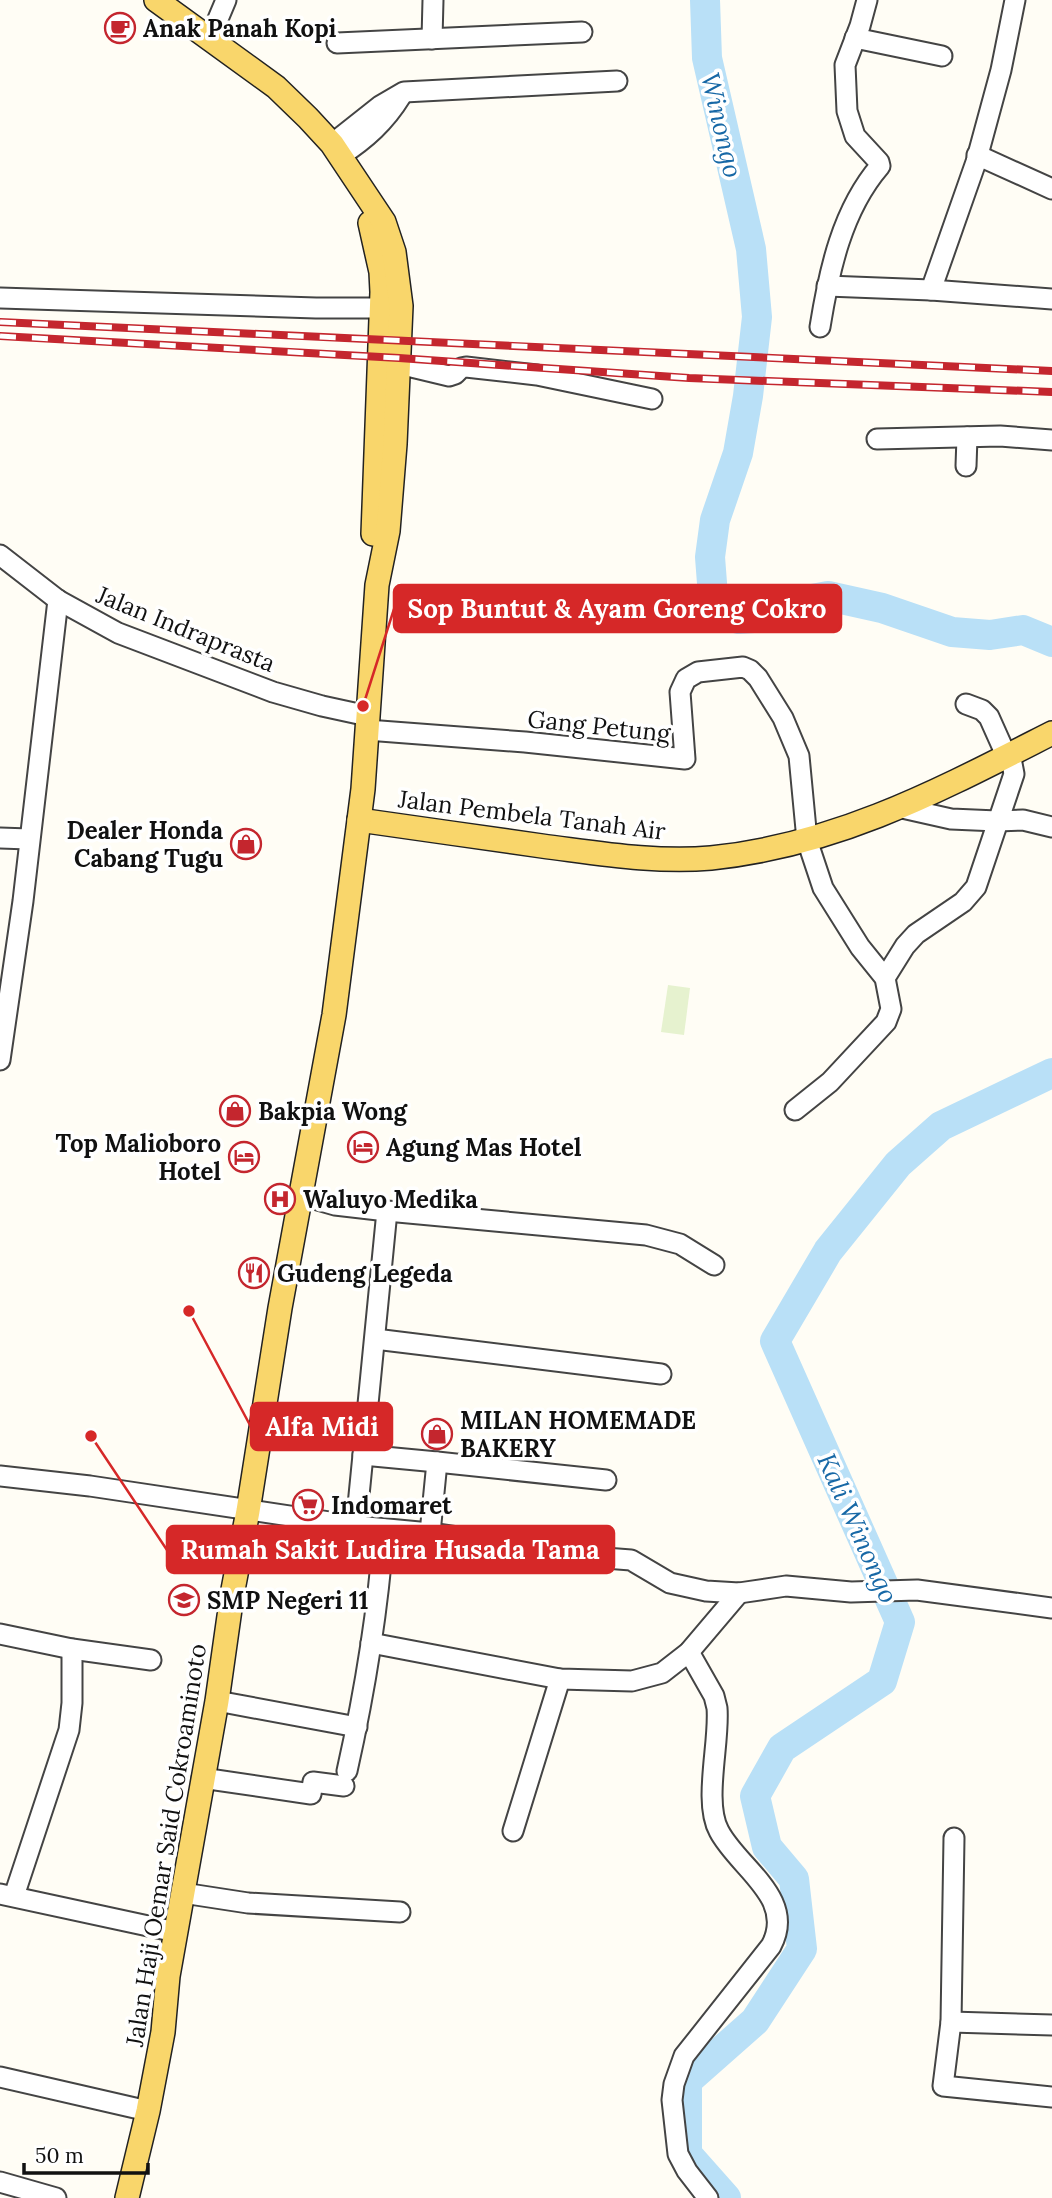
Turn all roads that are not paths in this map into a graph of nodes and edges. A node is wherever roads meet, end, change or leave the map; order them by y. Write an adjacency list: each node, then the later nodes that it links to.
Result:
1 (156, 0): 7 (main road, Jalan Haji Oemar Said Cokroaminoto)
2 (226, 0): 7 (street)
3 (433, 0): 9 (street)
4 (867, 0): 8 (street)
5 (1015, 0): 14 (street)
6 (582, 32): 9 (street)
7 (210, 38): 13 (main road, Jalan Haji Oemar Said Cokroaminoto)
8 (855, 38): 11 (street); 17 (street)
9 (432, 39): 10 (street)
10 (337, 43)
11 (942, 55)
12 (617, 81): 13 (street)
13 (336, 150): 16 (main road, Jalan Haji Oemar Said Cokroaminoto)
14 (977, 155): 15 (street); 18 (street)
15 (1052, 189)
16 (367, 199): 21 (main road, Jalan Haji Oemar Said Cokroaminoto); 23 (main road, Jalan Haji Oemar Said Cokroaminoto)
17 (827, 286): 18 (street); 22 (street)
18 (931, 290): 20 (street)
19 (0, 298): 21 (street)
20 (1052, 299)
21 (382, 308): 30 (main road, Jalan Haji Oemar Said Cokroaminoto)
22 (820, 327)
23 (399, 364): 24 (street); 30 (main road, Jalan Haji Oemar Said Cokroaminoto)
24 (652, 399)
25 (967, 437): 26 (street); 27 (street); 28 (street)
26 (877, 439)
27 (1052, 440)
28 (966, 466)
29 (0, 555): 31 (street, Jalan Indraprasta)
30 (377, 585): 33 (main road, Jalan Haji Oemar Said Cokroaminoto)
31 (58, 600): 33 (street, Jalan Indraprasta); 41 (street)
32 (966, 704): 35 (street)
33 (367, 723): 37 (main road, Jalan Haji Oemar Said Cokroaminoto); 42 (street, Gang Petung)
34 (1042, 738): 35 (main road, Jalan Pembela Tanah Air)
35 (1008, 754): 36 (main road, Jalan Pembela Tanah Air); 38 (street)
36 (902, 808): 38 (street); 42 (main road, Jalan Pembela Tanah Air)
37 (359, 820): 42 (main road, Jalan Pembela Tanah Air); 48 (main road, Jalan Haji Oemar Said Cokroaminoto)
38 (997, 821): 39 (street); 44 (street)
39 (1052, 827)
40 (0, 838): 41 (street)
41 (29, 839): 43 (street)
42 (807, 840): 44 (street)
43 (7, 956): 45 (street)
44 (885, 978): 47 (street)
45 (0, 1054): 46 (street)
46 (0, 1060)
47 (795, 1110)
48 (300, 1195): 49 (street); 57 (main road, Jalan Haji Oemar Said Cokroaminoto)
49 (387, 1211): 50 (street); 51 (street)
50 (714, 1265)
51 (375, 1339): 52 (street); 53 (street)
52 (661, 1374)
53 (363, 1455): 54 (street); 58 (street)
54 (437, 1462): 56 (street); 60 (street)
55 (0, 1476): 57 (street)
56 (606, 1480)
57 (248, 1511): 58 (street); 69 (main road, Jalan Haji Oemar Said Cokroaminoto)
58 (356, 1526): 59 (street)
59 (384, 1529): 60 (street); 64 (street)
60 (430, 1533): 61 (street)
61 (739, 1593): 62 (street); 66 (street)
62 (1052, 1608)
63 (0, 1634): 65 (street)
64 (371, 1643): 68 (street); 70 (street)
65 (72, 1649): 67 (street); 75 (street)
66 (689, 1653): 68 (street); 86 (street)
67 (150, 1660)
68 (560, 1679): 72 (street)
69 (217, 1701): 70 (street); 71 (main road, Jalan Haji Oemar Said Cokroaminoto)
70 (357, 1727): 71 (street)
71 (202, 1778): 74 (main road, Jalan Haji Oemar Said Cokroaminoto)
72 (513, 1830)
73 (954, 1838): 78 (street)
74 (183, 1893): 76 (street); 77 (main road, Jalan Haji Oemar Said Cokroaminoto)
75 (7, 1895): 77 (street)
76 (400, 1912)
77 (176, 1933): 82 (main road, Jalan Haji Oemar Said Cokroaminoto)
78 (951, 2022): 79 (street); 81 (street)
79 (1052, 2025)
80 (0, 2077): 82 (street)
81 (1052, 2096)
82 (148, 2111): 85 (main road, Jalan Haji Oemar Said Cokroaminoto)
83 (0, 2182): 84 (street)
84 (56, 2198)
85 (127, 2198)
86 (708, 2198)

